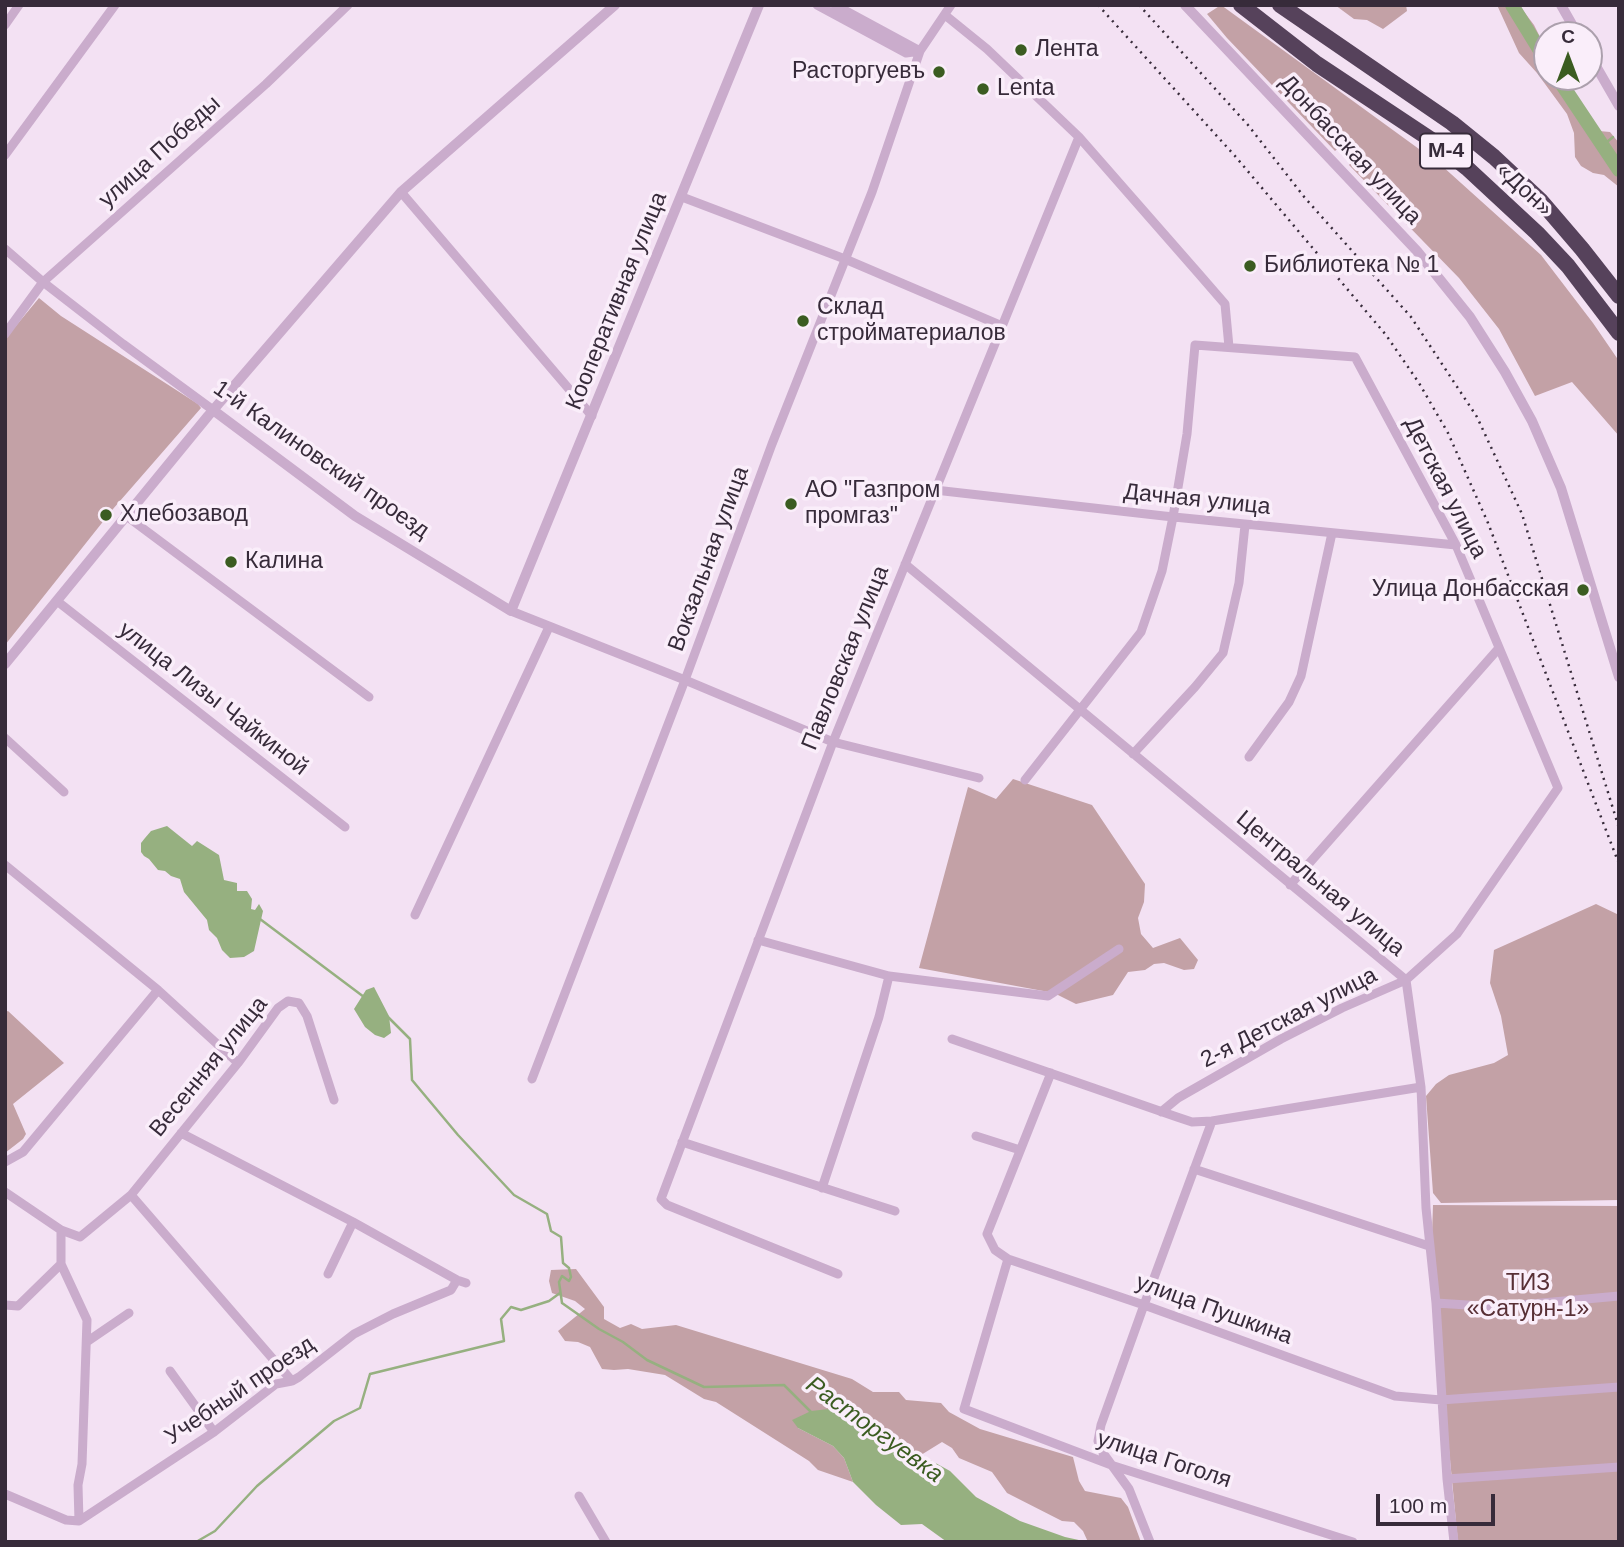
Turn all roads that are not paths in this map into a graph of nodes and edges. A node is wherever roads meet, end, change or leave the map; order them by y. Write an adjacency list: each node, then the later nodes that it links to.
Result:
1 (19, 5): 15 (street)
2 (115, 5): 20 (street)
3 (348, 5): 25 (street, улица Победы)
4 (615, 5): 21 (street)
5 (760, 5): 22 (street, Кооперативная улица)
6 (817, 5): 16 (street)
7 (835, 5): 16 (street)
8 (951, 5): 13 (street, Вокзальная улица)
9 (1185, 5): 43 (street, Донбасская улица)
10 (1241, 5): 28 (highway, «Дон» / М-4)
11 (1280, 5): 26 (highway, «Дон» / М-4)
12 (1561, 5): 14 (street)
13 (945, 15): 16 (street, Вокзальная улица); 19 (street)
14 (1570, 21)
15 (5, 25)
16 (920, 51): 24 (street, Вокзальная улица)
17 (1603, 78): 18 (street)
18 (1619, 106)
19 (1079, 137): 27 (street, Павловская улица); 30 (street)
20 (5, 155)
21 (401, 192): 31 (street); 32 (street)
22 (682, 197): 24 (street); 32 (street, Кооперативная улица)
23 (5, 249): 25 (street, 1-й Калиновский проезд)
24 (845, 259): 27 (street); 48 (street, Вокзальная улица)
25 (43, 282): 29 (street, улица Победы); 31 (street, 1-й Калиновский проезд)
26 (1619, 296)
27 (1002, 326): 33 (street, Павловская улица)
28 (1619, 333)
29 (5, 334)
30 (1229, 347): 35 (street, Детская улица); 38 (street, Детская улица)
31 (213, 410): 34 (street); 41 (street, 1-й Калиновский проезд)
32 (592, 416): 41 (street, Кооперативная улица)
33 (935, 490): 35 (street, Дачная улица); 39 (street, Павловская улица)
34 (125, 515): 40 (street); 49 (street)
35 (1173, 517): 36 (street, Дачная улица); 50 (street)
36 (1245, 525): 37 (street, Дачная улица); 53 (street)
37 (1332, 533): 38 (street, Дачная улица); 54 (street)
38 (1456, 545): 44 (street, Детская улица)
39 (905, 564): 50 (street, Центральная улица); 52 (street, Павловская улица)
40 (57, 601): 46 (street); 59 (street, улица Лизы Чайкиной)
41 (511, 611): 42 (street, 1-й Калиновский проезд)
42 (549, 627): 48 (street, 1-й Калиновский проезд); 62 (street)
43 (1610, 647): 45 (street); 47 (street, Донбасская улица)
44 (1499, 648): 57 (street, Детская улица); 61 (street)
45 (1619, 656)
46 (5, 664)
47 (1619, 677)
48 (685, 680): 52 (street, 1-й Калиновский проезд); 71 (street, Вокзальная улица)
49 (369, 697)
50 (1081, 710): 53 (street, Центральная улица); 56 (street)
51 (5, 738): 58 (street)
52 (832, 742): 55 (street, 1-й Калиновский проезд); 63 (street, Павловская улица)
53 (1133, 754): 61 (street, Центральная улица)
54 (1248, 757)
55 (979, 778)
56 (1026, 780)
57 (1558, 788): 66 (street, 2-я Детская улица)
58 (64, 792)
59 (345, 827)
60 (5, 864): 67 (street)
61 (1290, 885): 66 (street, Центральная улица)
62 (415, 915)
63 (758, 940): 65 (street); 78 (street, Павловская улица)
64 (1119, 949): 65 (street)
65 (890, 976): 82 (street)
66 (1406, 980): 72 (street, Центральная улица); 74 (street, 2-я Детская улица)
67 (158, 990): 69 (street); 80 (street)
68 (952, 1039): 70 (street)
69 (238, 1063): 73 (street, Весенняя улица); 76 (street, Весенняя улица)
70 (1051, 1073): 74 (street); 79 (street)
71 (532, 1079)
72 (1420, 1087): 75 (street); 88 (street, Центральная улица)
73 (334, 1100)
74 (1161, 1112): 75 (street)
75 (1214, 1121): 81 (street)
76 (181, 1133): 84 (street, Весенняя улица); 86 (street)
77 (976, 1136): 79 (street)
78 (682, 1142): 82 (street); 92 (street, Павловская улица)
79 (1020, 1150): 89 (street)
80 (5, 1162)
81 (1194, 1169): 88 (street); 96 (street)
82 (822, 1188): 85 (street)
83 (5, 1192): 87 (street)
84 (131, 1195): 87 (street, Весенняя улица); 100 (street)
85 (895, 1211)
86 (354, 1222): 91 (street); 100 (street, Учебный проезд)
87 (61, 1230): 90 (street)
88 (1429, 1245): 94 (street, Центральная улица)
89 (1008, 1259): 96 (street, улица Пушкина); 104 (street, улица Гоголя)
90 (61, 1264): 95 (street); 98 (street)
91 (328, 1274)
92 (838, 1274)
93 (1619, 1296): 94 (street)
94 (1436, 1303): 102 (street, Центральная улица)
95 (5, 1305)
96 (1144, 1305): 102 (street, улица Пушкина); 104 (street)
97 (129, 1313): 98 (street)
98 (88, 1341): 109 (street)
99 (170, 1371): 103 (street)
100 (292, 1381): 103 (street, Учебный проезд)
101 (1619, 1387): 102 (street, улица Пушкина)
102 (1441, 1400): 106 (street, Центральная улица)
103 (214, 1432): 109 (street, Учебный проезд)
104 (1114, 1466): 111 (street); 112 (street, улица Гоголя)
105 (1619, 1467): 106 (street)
106 (1447, 1479): 113 (street, Центральная улица)
107 (5, 1494): 109 (street)
108 (579, 1496): 110 (street)
109 (79, 1521)
110 (606, 1542)
111 (1150, 1542)
112 (1353, 1542)
113 (1454, 1542)

